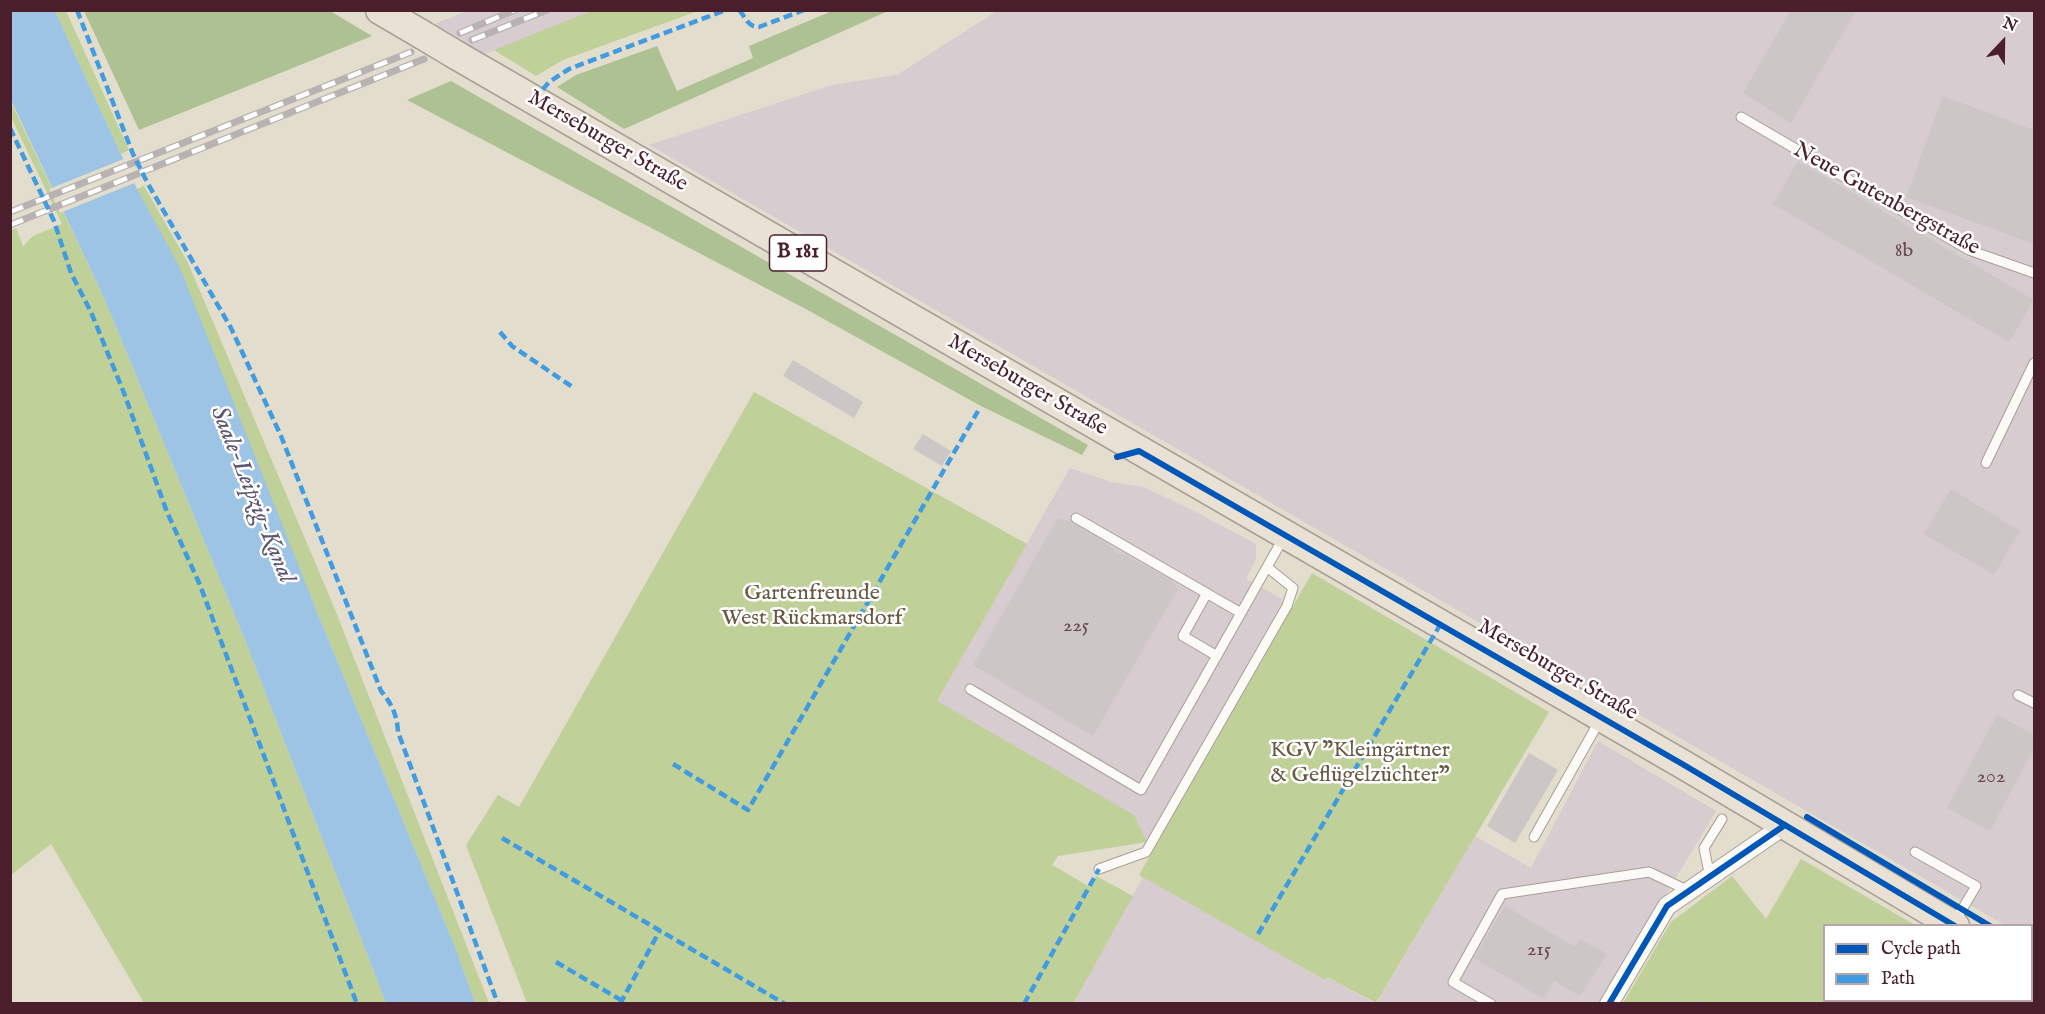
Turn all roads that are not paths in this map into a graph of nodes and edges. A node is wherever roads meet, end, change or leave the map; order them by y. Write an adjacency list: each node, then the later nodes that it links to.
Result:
1 (380, 10): 7 (main road, Merseburger Straße / B 181, bridge)
2 (1741, 117): 3 (lane, Neue Gutenbergstraße)
3 (2034, 273)
4 (2034, 363): 5 (lane)
5 (1986, 464)
6 (1076, 518): 9 (lane)
7 (1285, 535): 8 (lane); 15 (main road, Merseburger Straße / B 181)
8 (1268, 567): 10 (lane); 20 (lane)
9 (1206, 593): 10 (lane); 11 (lane)
10 (1241, 613): 11 (lane)
11 (1217, 656): 12 (lane)
12 (970, 689)
13 (2018, 694): 14 (lane)
14 (2034, 703)
15 (1601, 718): 17 (main road, Merseburger Straße / B 181); 18 (lane)
16 (1722, 819): 21 (lane)
17 (1785, 825): 21 (street); 23 (main road, Merseburger Straße / B 181)
18 (1534, 837)
19 (1915, 852): 24 (lane)
20 (1099, 869)
21 (1710, 878): 22 (street)
22 (1689, 891): 25 (lane); 26 (street)
23 (1952, 924)
24 (1955, 924)
25 (1491, 1004)
26 (1609, 1004)

